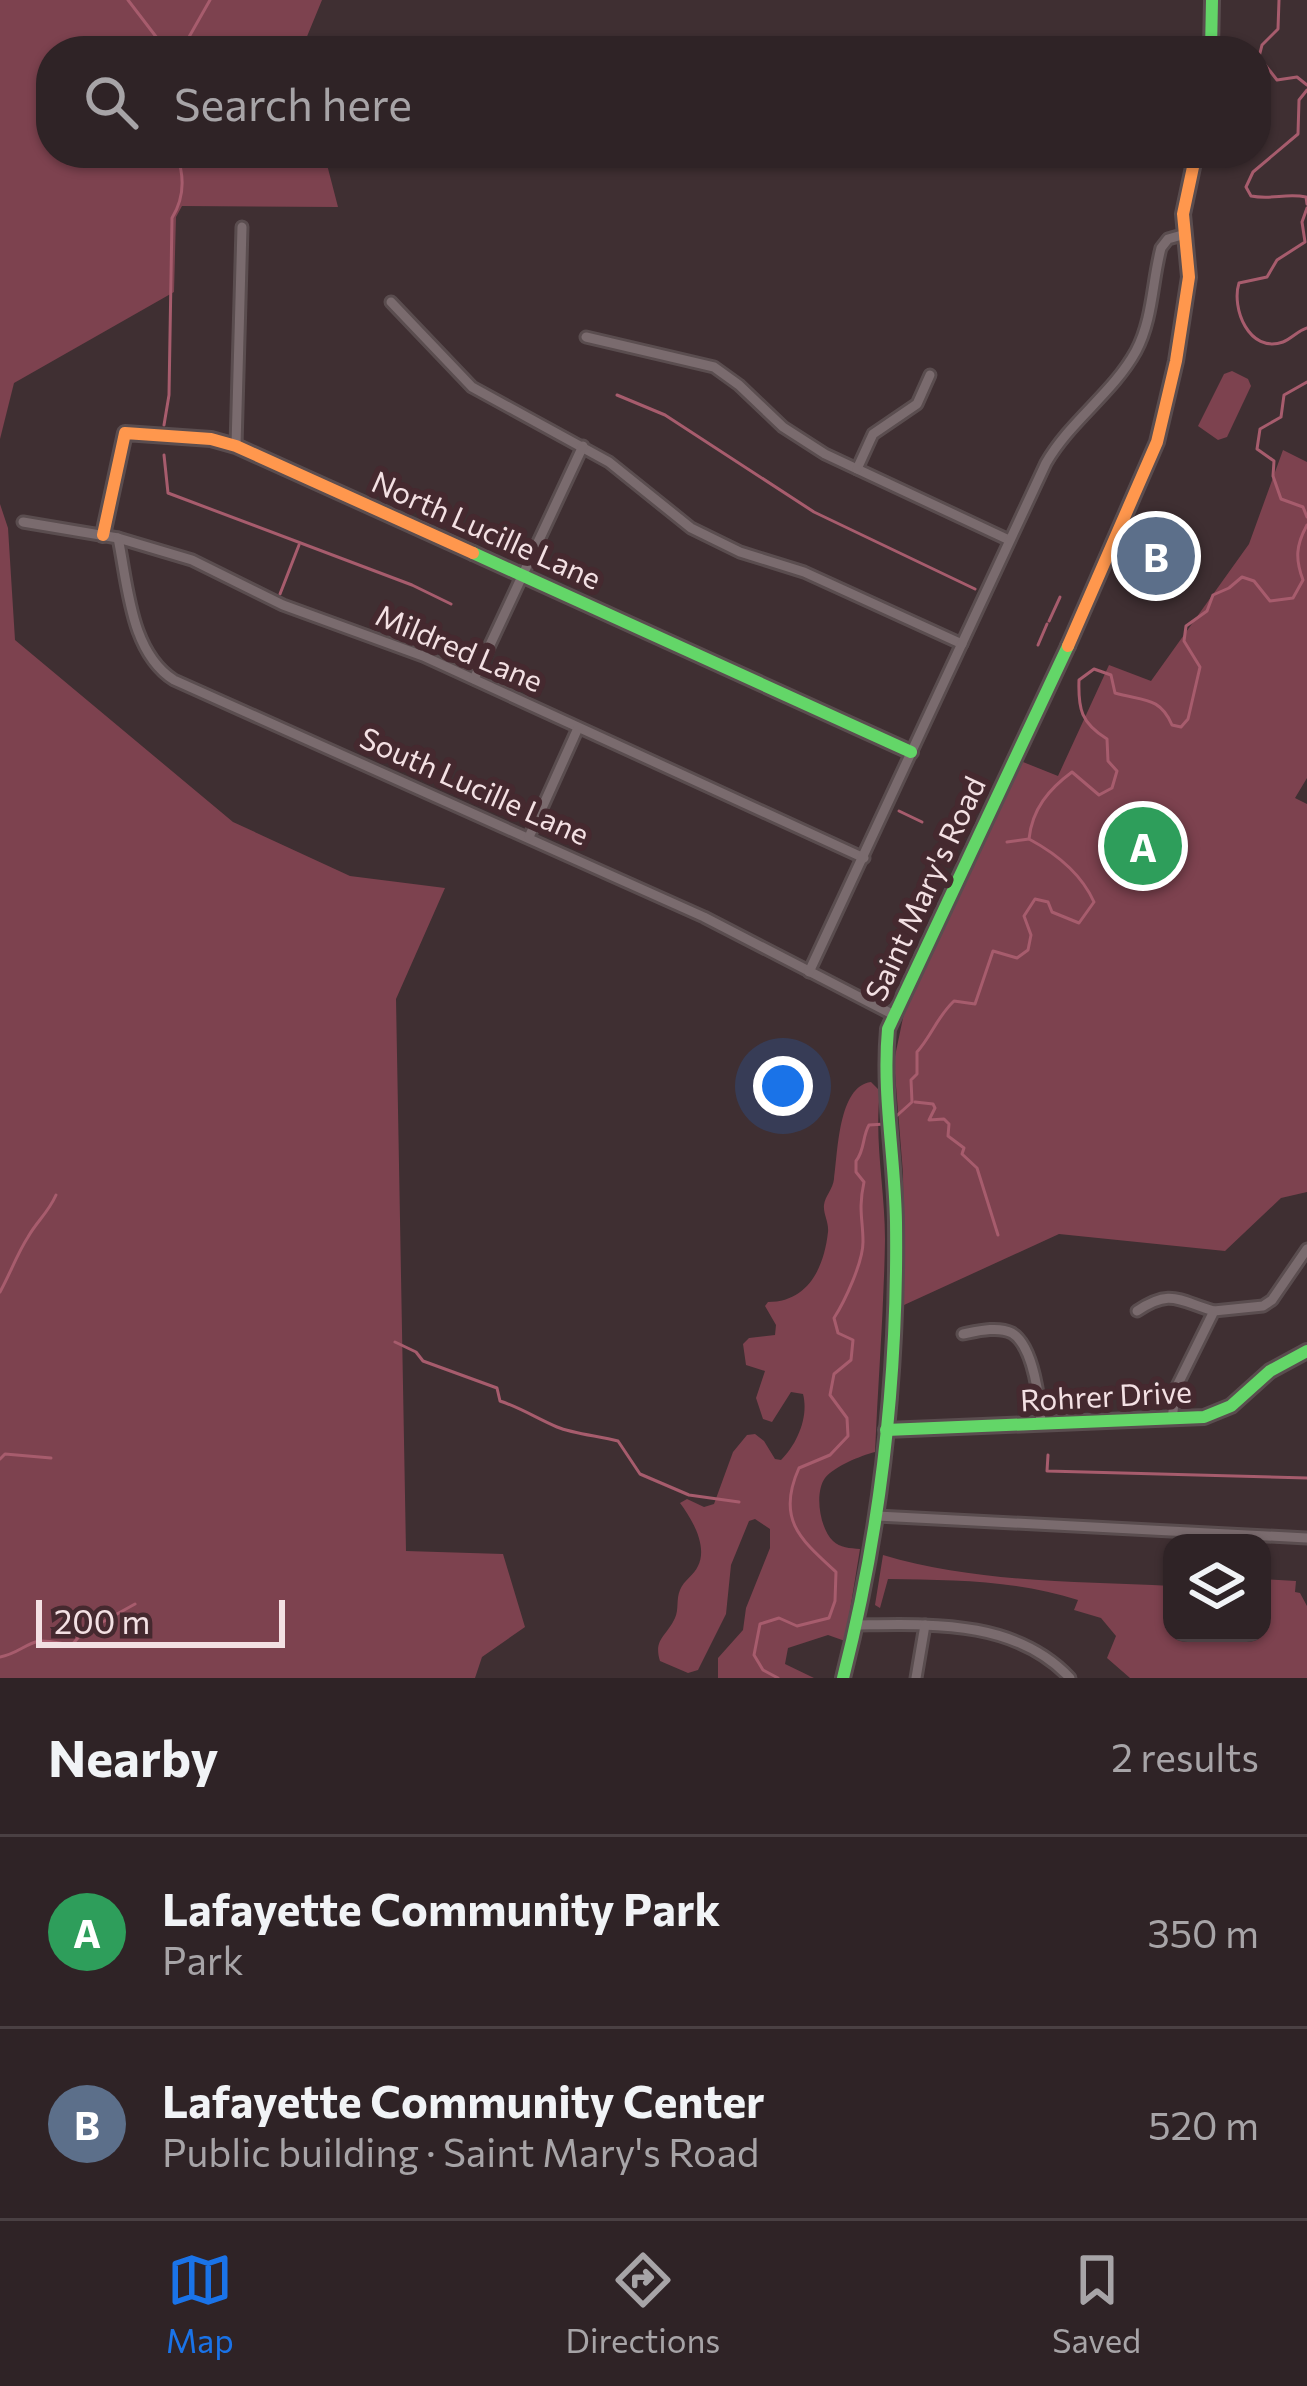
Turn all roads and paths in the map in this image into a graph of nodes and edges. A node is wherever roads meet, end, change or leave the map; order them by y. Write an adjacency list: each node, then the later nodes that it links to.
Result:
1 (1212, 0): 2 (street)
2 (1211, 36)
3 (1192, 168): 5 (street, Saint Mary's Road)
4 (242, 227): 9 (street)
5 (1182, 235): 15 (street); 24 (street, Saint Mary's Road)
6 (391, 302): 10 (street)
7 (586, 338): 11 (street)
8 (930, 375): 11 (street)
9 (236, 446): 13 (street, North Lucille Lane); 16 (street, North Lucille Lane)
10 (583, 446): 16 (street); 17 (street)
11 (857, 469): 15 (street)
12 (22, 521): 13 (street, Mildred Lane)
13 (103, 535): 14 (street, Mildred Lane)
14 (118, 538): 18 (street, Mildred Lane); 21 (street, South Lucille Lane)
15 (1009, 540): 17 (street)
16 (524, 574): 18 (street); 20 (street, North Lucille Lane)
17 (962, 644): 20 (street)
18 (474, 679): 19 (street, Mildred Lane)
19 (578, 728): 21 (street); 22 (street, Mildred Lane)
20 (911, 752): 22 (street)
21 (529, 837): 23 (street, South Lucille Lane)
22 (864, 858): 23 (street)
23 (809, 972): 24 (street, South Lucille Lane)
24 (892, 1014): 32 (street, Saint Mary's Road)
25 (1307, 1249): 27 (street)
26 (1137, 1311): 27 (street)
27 (1214, 1311): 30 (street)
28 (963, 1334): 31 (street)
29 (1307, 1351): 30 (street, Rohrer Drive)
30 (1172, 1419): 31 (street, Rohrer Drive)
31 (1041, 1424): 32 (street, Rohrer Drive)
32 (886, 1430): 33 (street, Saint Mary's Road)
33 (877, 1516): 34 (street); 35 (street, Saint Mary's Road)
34 (1307, 1538)
35 (860, 1625): 36 (street); 37 (street, Saint Mary's Road)
36 (926, 1625): 38 (street); 39 (street)
37 (843, 1678)
38 (916, 1678)
39 (1070, 1678)

